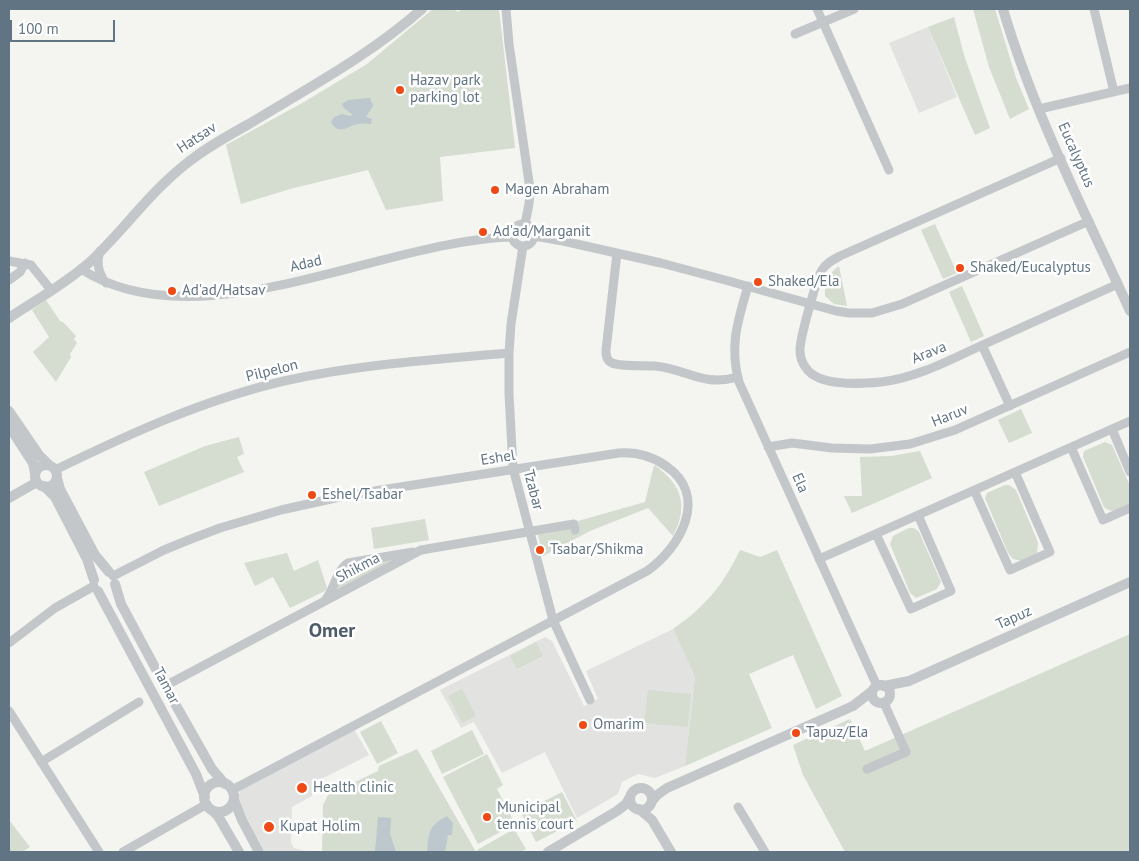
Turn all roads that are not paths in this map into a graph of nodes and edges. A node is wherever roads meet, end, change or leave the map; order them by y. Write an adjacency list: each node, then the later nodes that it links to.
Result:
1 (422, 9): 19 (street, Hatsav)
2 (506, 9): 15 (street)
3 (817, 9): 7 (street)
4 (854, 9): 7 (street)
5 (1003, 9): 11 (street, Eucalyptus)
6 (1094, 9): 10 (street)
7 (823, 22): 8 (street); 13 (street)
8 (795, 34)
9 (1130, 88): 10 (street)
10 (1114, 92): 11 (street)
11 (1039, 109): 12 (street, Eucalyptus)
12 (1061, 158): 14 (street, Eucalyptus); 29 (street, Arava)
13 (889, 170)
14 (1089, 221): 26 (street, Eucalyptus); 29 (street)
15 (525, 224): 16 (street); 17 (street)
16 (534, 236): 18 (street); 20 (street)
17 (512, 237): 18 (street); 25 (street, Adad)
18 (523, 246): 34 (street, Tzabar)
19 (100, 252): 23 (street, Hatsav); 25 (street)
20 (617, 253): 27 (street); 35 (street)
21 (9, 261): 22 (street)
22 (25, 263): 24 (street); 28 (street)
23 (81, 269): 25 (street, Adad); 28 (street, Hatsav)
24 (9, 280)
25 (106, 283)
26 (1118, 284): 30 (street, Eucalyptus); 32 (street, Arava)
27 (748, 286): 29 (street); 35 (street, Ela)
28 (51, 290): 31 (street, Hatsav)
29 (811, 305): 32 (street, Arava)
30 (1130, 311)
31 (9, 318)
32 (982, 345): 36 (street)
33 (1130, 352): 36 (street, Haruv)
34 (509, 353): 43 (street, Tzabar); 44 (street, Pilpelon)
35 (738, 377): 41 (street, Ela)
36 (1010, 406): 41 (street, Haruv)
37 (9, 411): 44 (street, Tamar)
38 (1130, 420): 40 (street)
39 (9, 426): 47 (street, Tamar)
40 (1112, 429): 42 (street); 46 (street)
41 (768, 447): 56 (street, Ela)
42 (1071, 447): 45 (street); 50 (street)
43 (513, 469): 53 (street, Tzabar); 57 (street, Eshel); 61 (street, Eshel)
44 (54, 471): 47 (street); 47 (street); 57 (street, Tamar)
45 (1015, 472): 48 (street); 48 (street)
46 (1130, 472)
47 (39, 480): 49 (street); 59 (street, Tamar)
48 (974, 490): 51 (street)
49 (9, 498)
50 (1130, 508)
51 (918, 515): 54 (street); 54 (street)
52 (575, 530): 53 (street, Shikma)
53 (530, 533): 55 (street, Shikma); 61 (street, Tzabar)
54 (876, 534): 56 (street)
55 (421, 550): 60 (street, Shikma); 60 (street)
56 (819, 559): 65 (street, Ela)
57 (112, 577): 59 (street); 59 (street); 64 (street, Tamar)
58 (1130, 582): 63 (street, Tapuz)
59 (95, 585): 62 (street); 78 (street, Tamar)
60 (322, 602): 64 (street, Shikma)
61 (554, 621): 66 (street, Tzabar); 75 (street, Eshel)
62 (9, 643)
63 (909, 681): 65 (street, Tapuz); 67 (street, Tapuz)
64 (165, 686): 75 (street, Tamar)
65 (877, 688): 67 (street); 67 (street); 69 (street, Tapuz)
66 (590, 700)
67 (884, 701): 69 (street, Tapuz); 72 (street)
68 (139, 702): 71 (street)
69 (853, 706): 73 (street, Tapuz)
70 (9, 711): 71 (street)
71 (41, 762): 83 (street)
72 (867, 769)
73 (670, 787): 74 (street, Tapuz); 77 (street, Tapuz)
74 (646, 789): 76 (street); 77 (street)
75 (230, 791): 78 (street); 78 (street); 86 (street, Tamar)
76 (630, 797): 80 (street); 81 (street)
77 (651, 802): 80 (street); 82 (street)
78 (208, 803): 84 (street); 85 (street, Tamar)
79 (738, 807): 89 (street)
80 (638, 809): 81 (street); 82 (street)
81 (617, 812): 87 (street)
82 (652, 820): 88 (street)
83 (99, 852)
84 (123, 852)
85 (239, 852)
86 (259, 852)
87 (548, 852)
88 (671, 852)
89 (765, 852)

